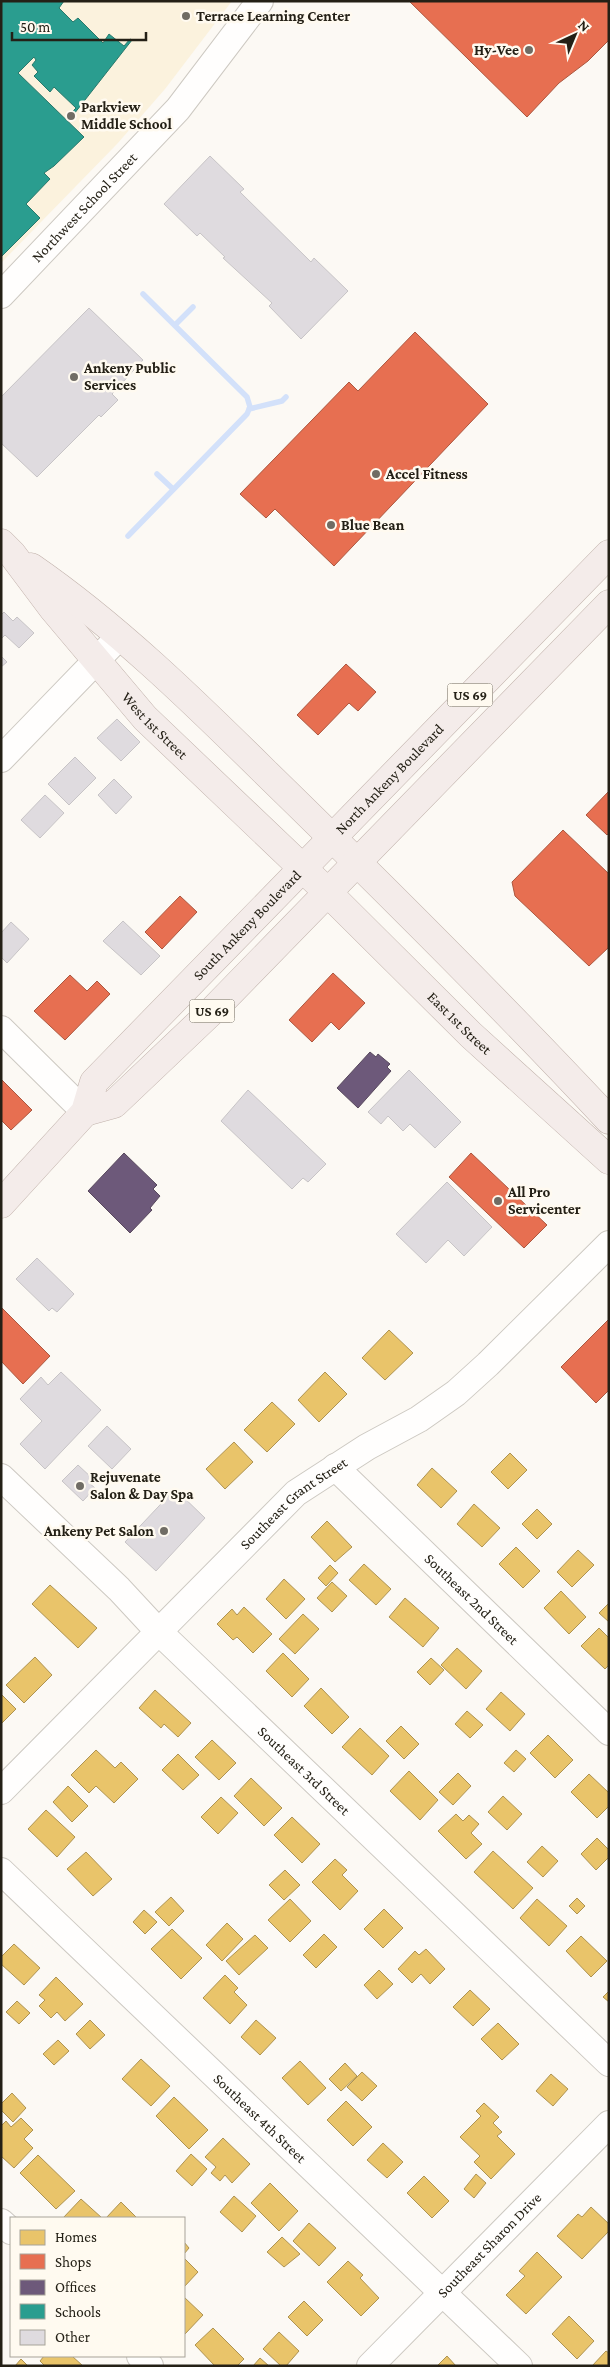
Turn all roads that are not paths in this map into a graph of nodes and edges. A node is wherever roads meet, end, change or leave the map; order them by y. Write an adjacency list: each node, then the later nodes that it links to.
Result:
1 (260, 1): 2 (street, Northwest School Street)
2 (1, 295)
3 (7, 549): 6 (main road, West 1st Street); 7 (main road, West 1st Street)
4 (609, 554): 9 (main road, North Ankeny Boulevard / US 69)
5 (609, 604): 9 (main road, US 69)
6 (119, 637): 7 (street); 9 (main road, West 1st Street)
7 (96, 660): 8 (street); 9 (main road, West 1st Street)
8 (1, 759)
9 (330, 865): 11 (main road, South Ankeny Boulevard / US 69); 11 (main road, US 69); 12 (main road); 13 (main road, East 1st Street)
10 (1, 1029): 11 (street)
11 (85, 1112): 14 (main road, South Ankeny Boulevard / US 69)
12 (609, 1120)
13 (609, 1160)
14 (1, 1204)
15 (609, 1244): 16 (street, Southeast Grant Street)
16 (335, 1467): 18 (street, Southeast Grant Street); 19 (street, Southeast 2nd Street)
17 (1, 1477): 18 (street, Southeast 3rd Street)
18 (158, 1631): 20 (street, Southeast Grant Street); 22 (street, Southeast 3rd Street)
19 (609, 1732)
20 (1, 1791)
21 (1, 1870): 24 (street, Southeast 4th Street)
22 (609, 2063)
23 (609, 2124): 24 (street, Southeast Sharon Drive)
24 (442, 2291): 27 (street, Southeast Sharon Drive); 28 (street, Southeast 4th Street)
25 (141, 2357): 26 (street)
26 (150, 2366)
27 (370, 2366)
28 (519, 2366)

